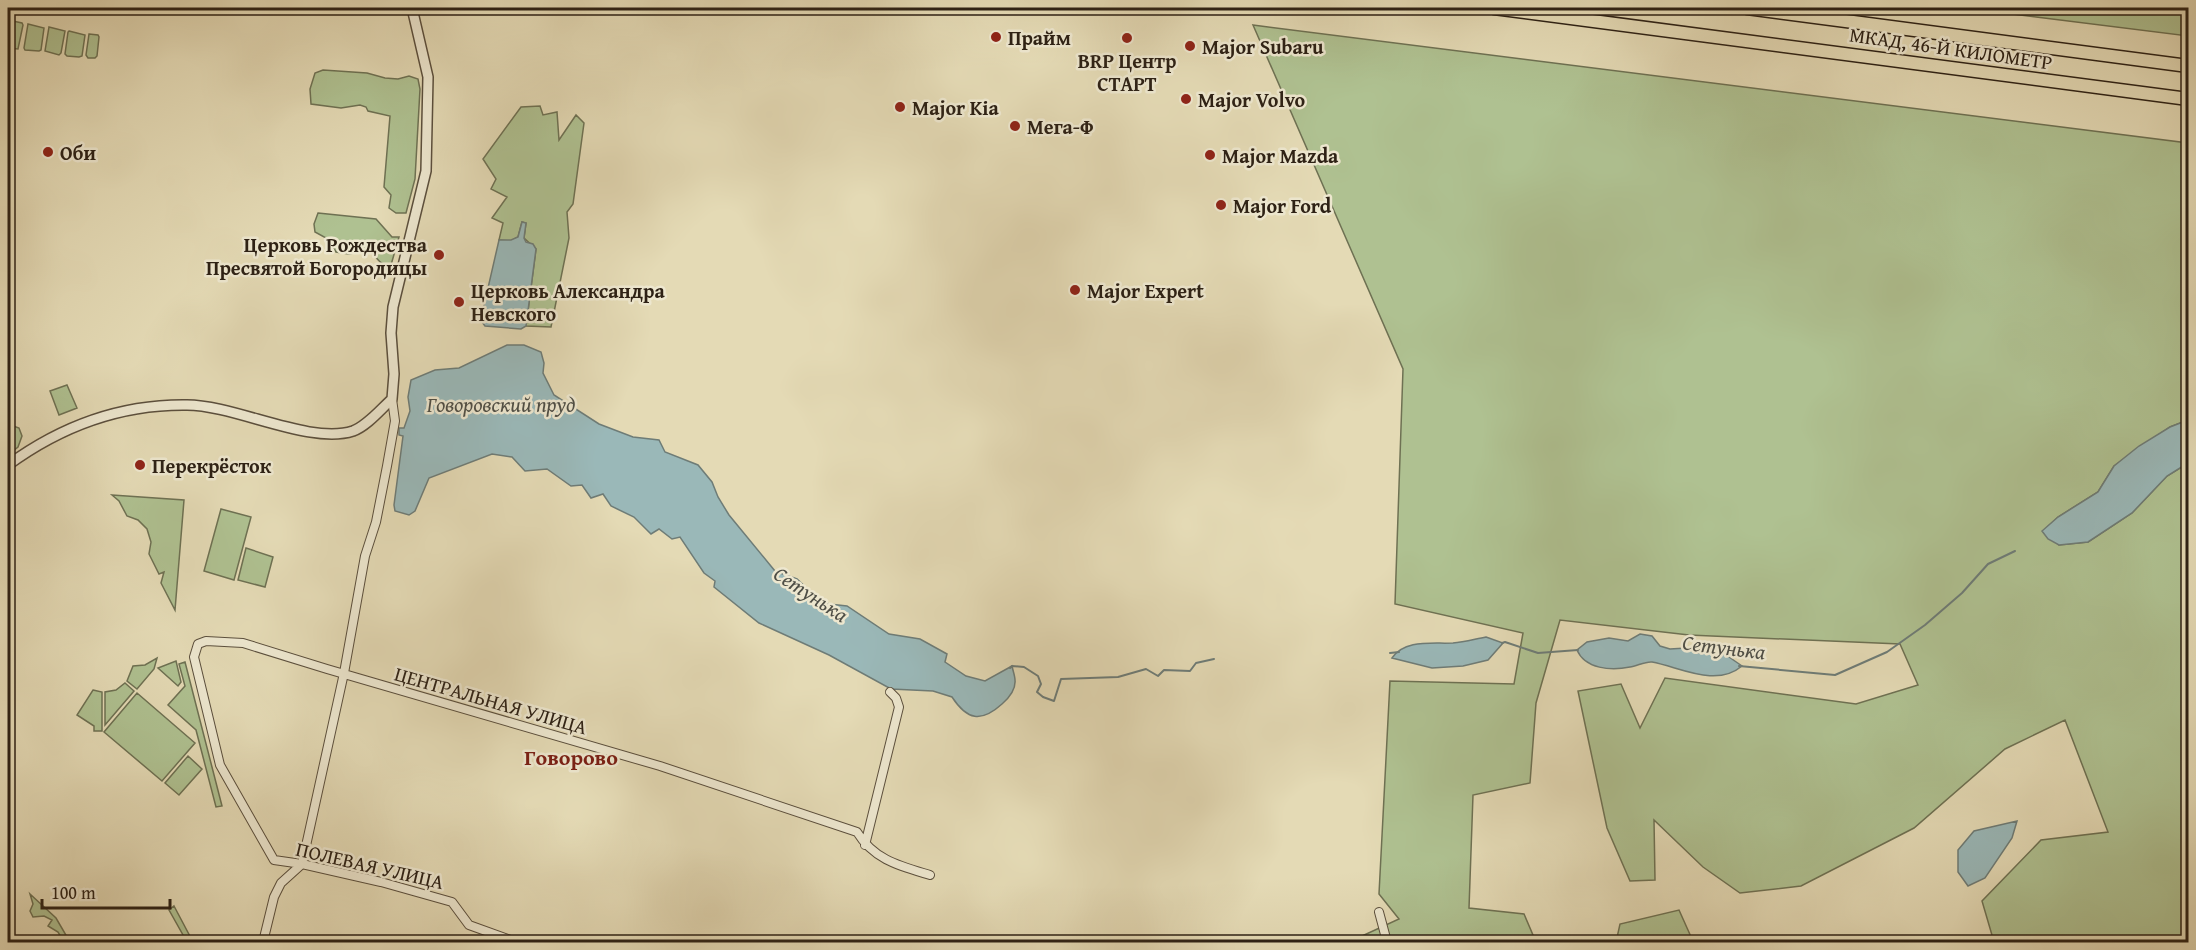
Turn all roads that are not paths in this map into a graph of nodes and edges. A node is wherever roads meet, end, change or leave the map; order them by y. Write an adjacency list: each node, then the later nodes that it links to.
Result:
1 (412, 8): 6 (street)
2 (1494, 8): 5 (highway, МКАД, 46-Й КИЛОМЕТР)
3 (1748, 8): 4 (highway, МКАД, 46-Й КИЛОМЕТР)
4 (2188, 66)
5 (2188, 99)
6 (392, 399): 7 (street); 8 (street)
7 (8, 465)
8 (344, 673): 10 (street, ЦЕНТРАЛЬНАЯ УЛИЦА); 11 (street, ЦЕНТРАЛЬНАЯ УЛИЦА); 12 (street)
9 (890, 692): 10 (street)
10 (865, 845): 13 (street, ЦЕНТРАЛЬНАЯ УЛИЦА)
11 (274, 860): 12 (street, ПОЛЕВАЯ УЛИЦА)
12 (302, 864): 15 (street); 16 (street, ПОЛЕВАЯ УЛИЦА)
13 (930, 875)
14 (1379, 912): 17 (street)
15 (263, 942)
16 (516, 942)
17 (1387, 942)

